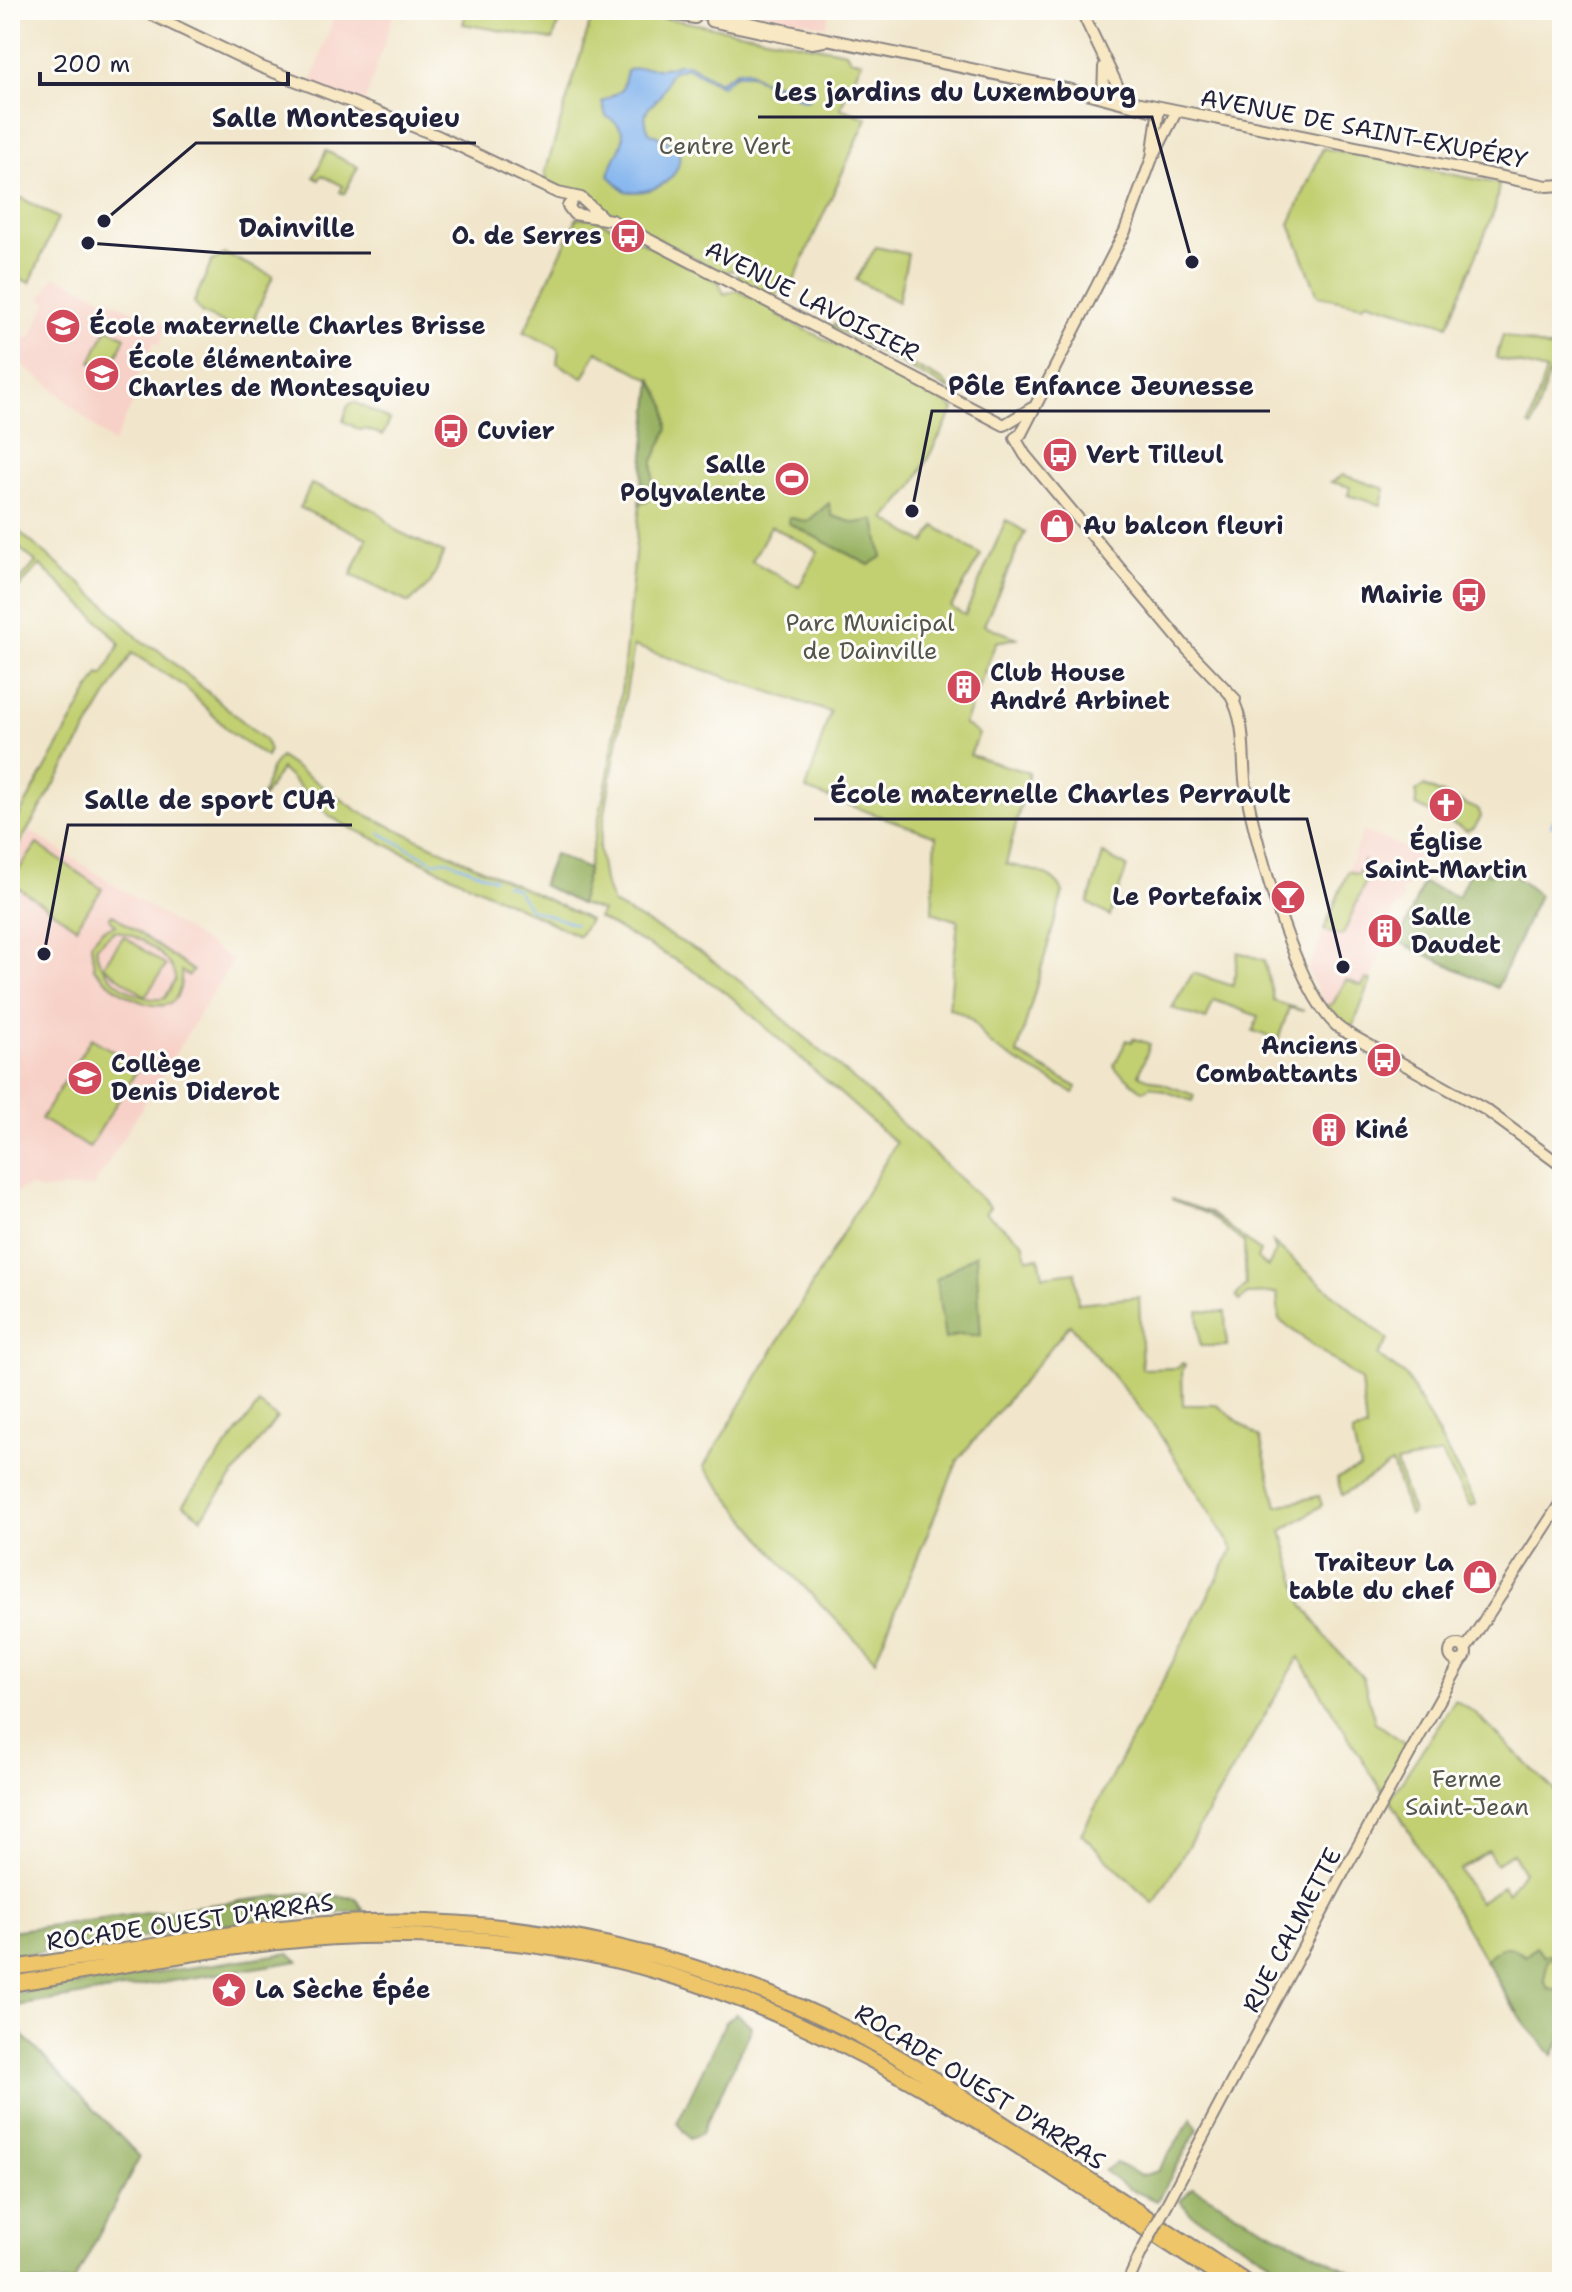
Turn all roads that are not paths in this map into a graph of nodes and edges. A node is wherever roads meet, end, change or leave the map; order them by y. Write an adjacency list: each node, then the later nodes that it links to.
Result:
1 (142, 10): 13 (main road, AVENUE LAVOISIER)
2 (650, 10): 5 (main road)
3 (687, 10): 5 (main road)
4 (1081, 10): 6 (main road)
5 (825, 41): 7 (main road, AVENUE DE SAINT-EXUPÉRY)
6 (1103, 61): 7 (main road); 8 (main road)
7 (1103, 97): 8 (main road, AVENUE DE SAINT-EXUPÉRY)
8 (1120, 101): 9 (main road, AVENUE DE SAINT-EXUPÉRY)
9 (1159, 108): 10 (main road, AVENUE DE SAINT-EXUPÉRY); 11 (main road)
10 (1176, 112): 11 (main road); 12 (main road, AVENUE DE SAINT-EXUPÉRY)
11 (1152, 158): 15 (main road)
12 (1562, 188)
13 (576, 201): 14 (main road, AVENUE LAVOISIER); 14 (main road, AVENUE LAVOISIER)
14 (601, 216): 16 (main road, AVENUE LAVOISIER)
15 (1019, 423): 16 (main road); 17 (main road)
16 (1004, 425): 17 (main road)
17 (1015, 438): 18 (main road)
18 (1562, 1166)
19 (1562, 1501): 22 (main road, RUE CALMETTE, bridge)
20 (10, 1968): 24 (highway, ROCADE OUEST D'ARRAS)
21 (10, 1984): 23 (highway, ROCADE OUEST D'ARRAS)
22 (1128, 2282)
23 (1228, 2282)
24 (1246, 2282)

